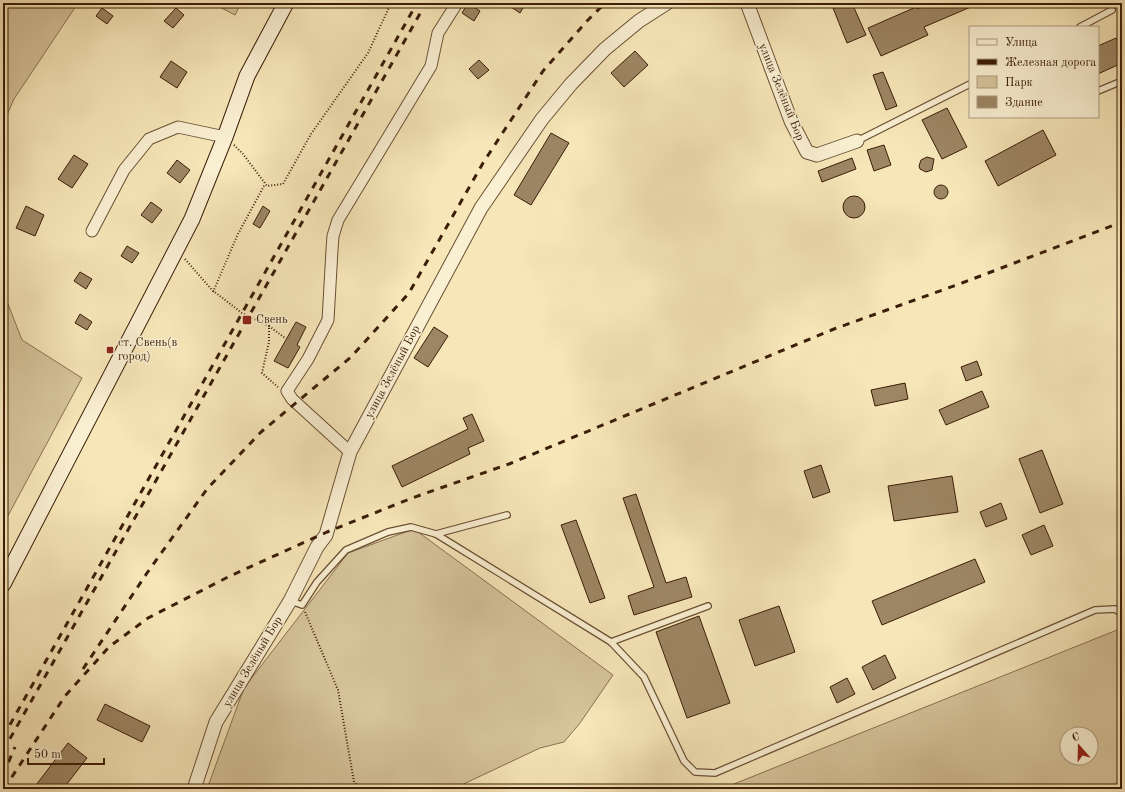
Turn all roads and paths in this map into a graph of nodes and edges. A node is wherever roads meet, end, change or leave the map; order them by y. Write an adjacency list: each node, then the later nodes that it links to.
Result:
1 (286, 3): 11 (main road)
2 (391, 3): 13 (path)
3 (457, 3): 19 (street)
4 (667, 3): 20 (street, улица Зелёный Бор)
5 (747, 3): 12 (street, улица Зелёный Бор)
6 (1112, 10): 7 (lane)
7 (1082, 26)
8 (1122, 81): 10 (lane)
9 (969, 84): 12 (lane)
10 (1099, 91)
11 (225, 137): 13 (path); 14 (street); 23 (main road)
12 (857, 140)
13 (265, 184): 16 (path)
14 (92, 231)
15 (182, 255): 16 (path)
16 (213, 292): 17 (path)
17 (269, 326): 18 (path); 19 (path)
18 (285, 338)
19 (288, 395): 20 (street)
20 (350, 452): 24 (street, улица Зелёный Бор)
21 (507, 515): 22 (lane)
22 (436, 534): 24 (lane); 27 (lane)
23 (3, 584)
24 (296, 603): 28 (street, улица Зелёный Бор); 29 (path)
25 (708, 606): 27 (lane)
26 (1122, 614): 27 (lane)
27 (611, 642)
28 (194, 789)
29 (360, 789)

